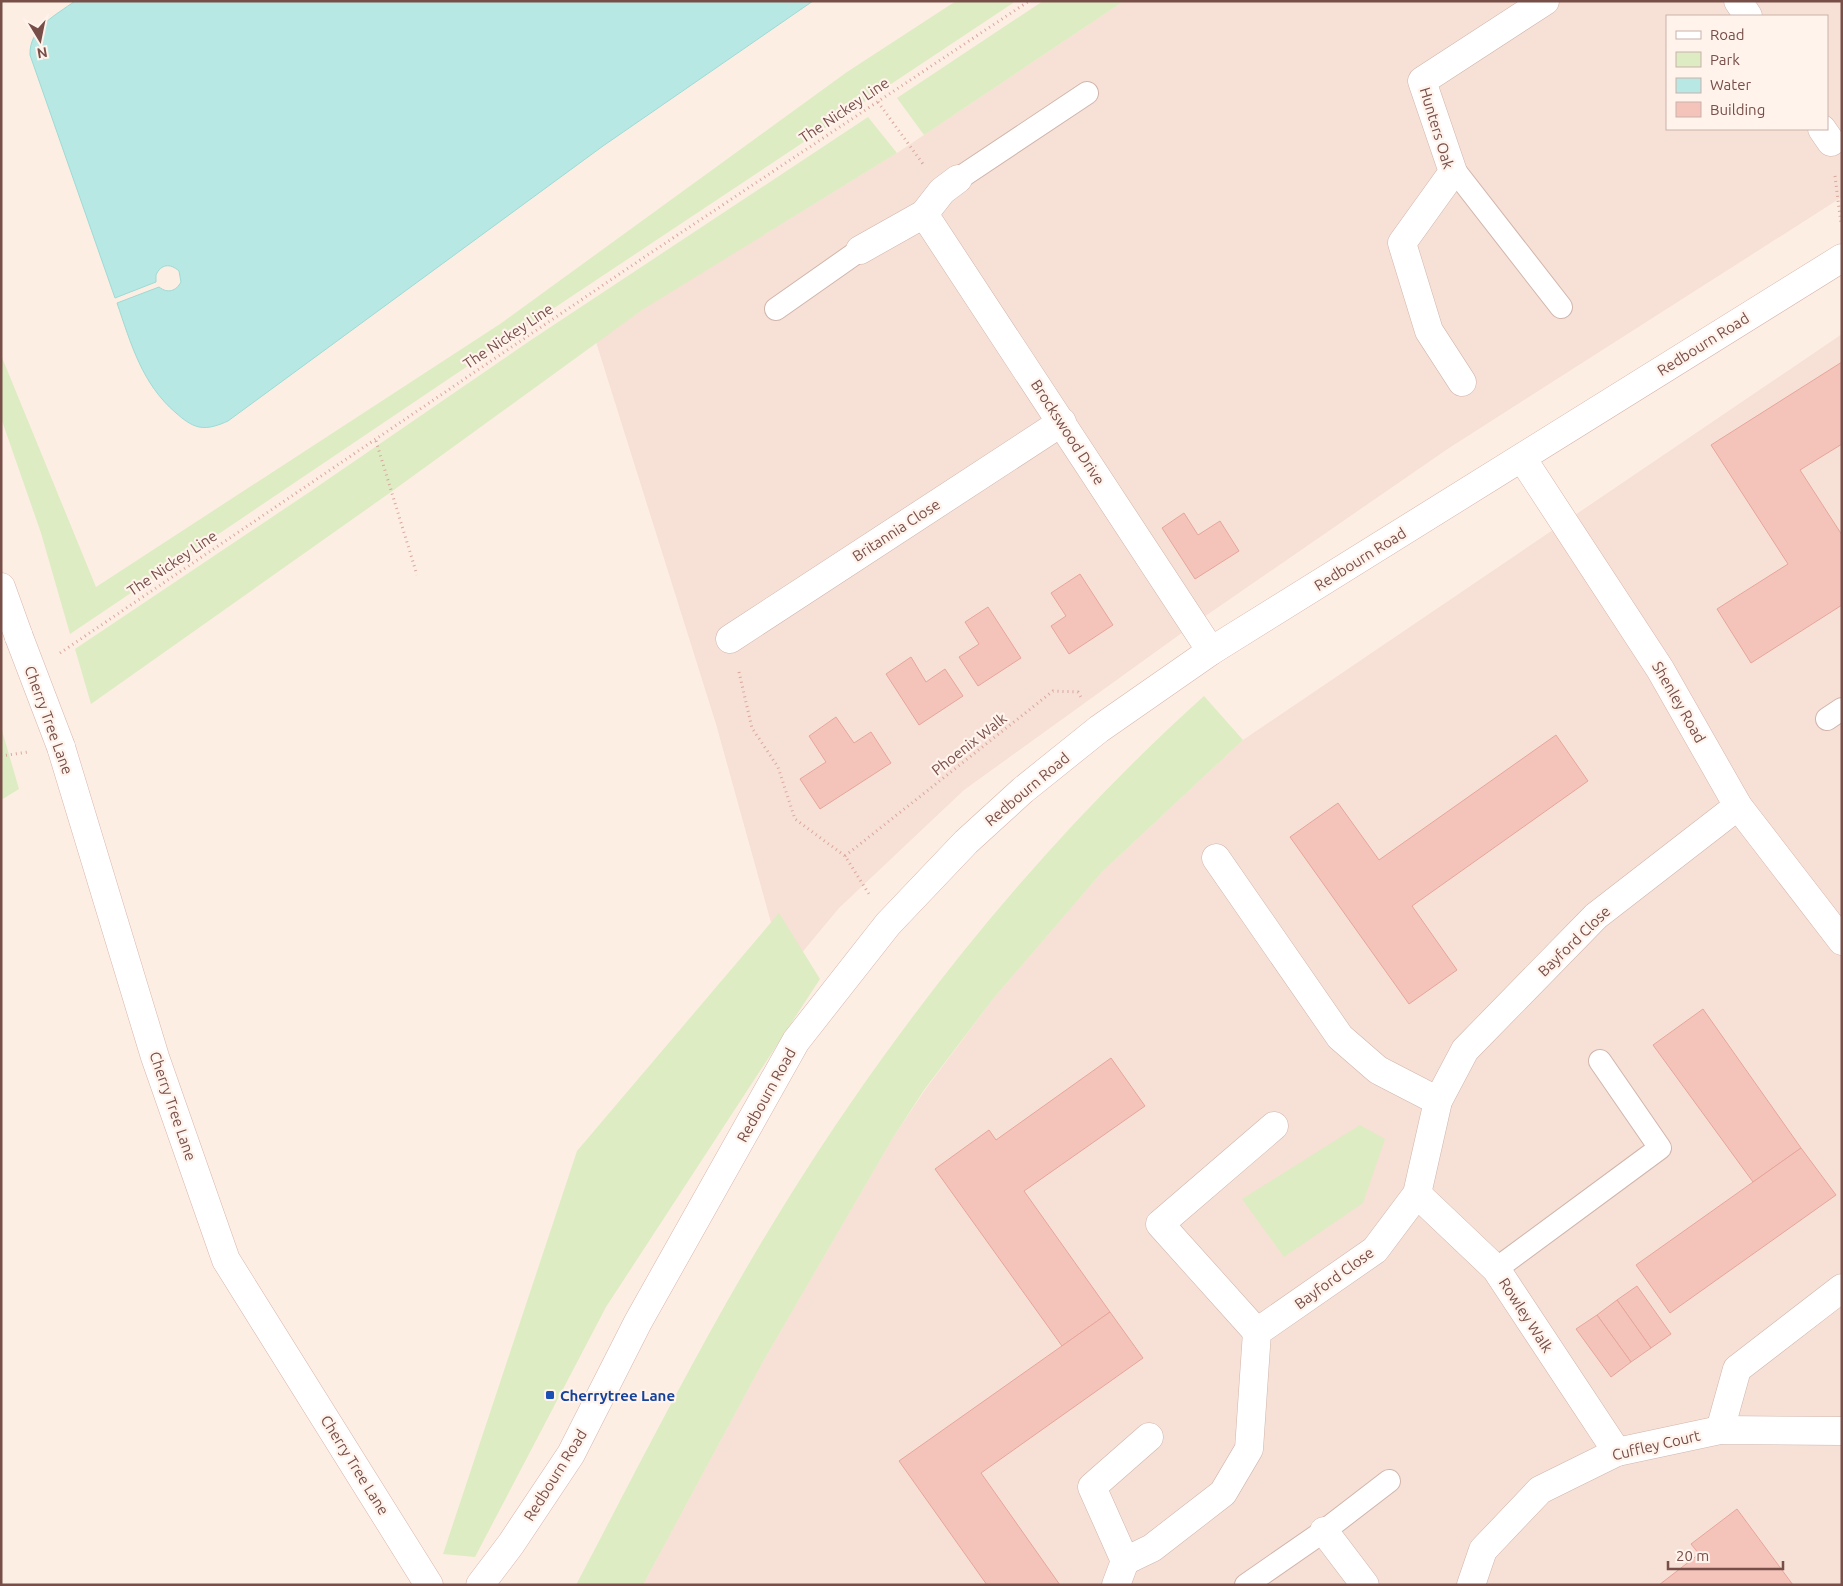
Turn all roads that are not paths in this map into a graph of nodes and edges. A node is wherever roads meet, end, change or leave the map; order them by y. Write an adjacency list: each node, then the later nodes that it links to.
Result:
1 (1546, 1): 5 (street, Hunters Oak)
2 (1738, 1): 3 (street)
3 (1747, 15)
4 (1087, 93): 6 (lane)
5 (1452, 167): 10 (lane); 12 (street, Hunters Oak)
6 (950, 185): 7 (street)
7 (924, 214): 8 (street); 13 (street, Brockswood Drive)
8 (860, 250): 11 (lane)
9 (1842, 258): 14 (street, Redbourn Road)
10 (1560, 307)
11 (776, 309)
12 (1462, 382)
13 (1062, 422): 16 (street, Britannia Close); 17 (street, Brockswood Drive)
14 (1522, 458): 17 (street, Redbourn Road); 18 (street, Shenley Road)
15 (1, 587): 35 (street, Cherry Tree Lane, bridge)
16 (730, 639)
17 (1211, 652): 36 (street, Redbourn Road)
18 (1738, 806): 20 (street, Shenley Road); 22 (street, Bayford Close)
19 (1216, 858): 22 (street)
20 (1842, 941)
21 (1600, 1061): 25 (lane)
22 (1438, 1101): 24 (street, Bayford Close)
23 (1274, 1126): 27 (street)
24 (1418, 1194): 25 (street, Rowley Walk); 27 (street, Bayford Close)
25 (1496, 1269): 31 (street, Rowley Walk)
26 (1842, 1288): 28 (street, Cuffley Court)
27 (1257, 1332): 34 (street)
28 (1720, 1430): 29 (street, Cuffley Court); 31 (street, Cuffley Court)
29 (1842, 1430)
30 (1149, 1438): 34 (street)
31 (1617, 1452): 39 (street, Cuffley Court)
32 (1389, 1481): 33 (lane)
33 (1324, 1531): 37 (lane); 38 (street)
34 (1120, 1573)
35 (429, 1585)
36 (480, 1585)
37 (1246, 1585)
38 (1365, 1585)
39 (1471, 1585)

